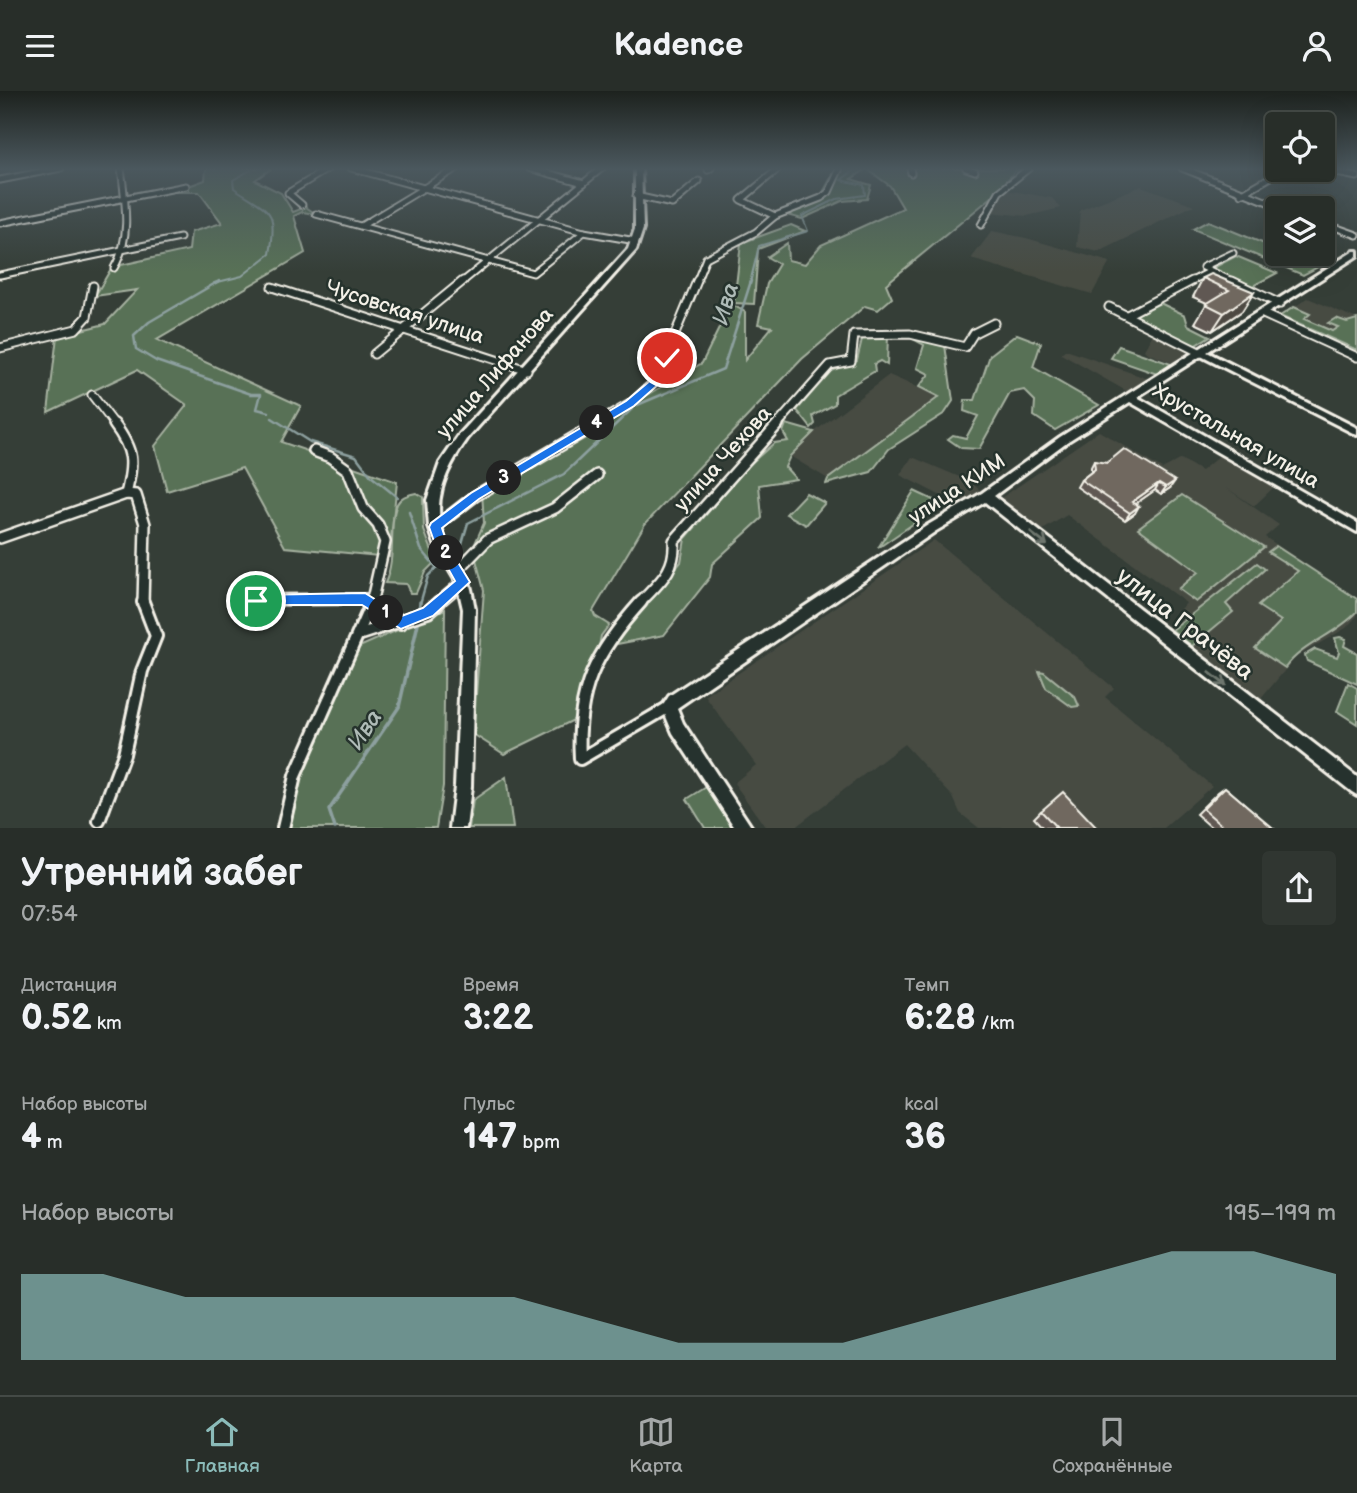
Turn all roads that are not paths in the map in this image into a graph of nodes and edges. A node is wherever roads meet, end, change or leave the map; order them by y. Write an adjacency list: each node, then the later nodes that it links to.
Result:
1 (102, 202): 15 (street)
2 (124, 202): 23 (street)
3 (299, 202): 11 (street)
4 (402, 202): 17 (street)
5 (482, 202): 14 (street)
6 (560, 202): 14 (street)
7 (637, 202): 22 (street)
8 (746, 202): 13 (street)
9 (810, 202): 13 (street)
10 (993, 202): 16 (street)
11 (302, 205)
12 (316, 214): 17 (street)
13 (775, 216): 50 (street)
14 (541, 218): 19 (street); 26 (street)
15 (0, 223)
16 (981, 225)
17 (361, 226): 26 (street)
18 (1335, 227): 20 (street)
19 (584, 232): 22 (street); 26 (street)
20 (1357, 235)
21 (180, 238): 23 (street)
22 (636, 241): 42 (street, улица Лифанова)
23 (124, 248): 27 (street); 29 (street)
24 (1233, 253): 28 (street)
25 (1357, 253): 32 (street, улица КИМ)
26 (487, 263): 37 (street)
27 (114, 268)
28 (1209, 272): 32 (street); 35 (street)
29 (0, 275)
30 (93, 286): 38 (street)
31 (272, 287): 37 (street, Чусовская улица)
32 (1280, 304): 34 (street, улица КИМ)
33 (1109, 307): 35 (street)
34 (1263, 314): 39 (street, улица КИМ); 41 (street)
35 (1127, 315): 39 (street)
36 (994, 323): 59 (street, улица Чехова)
37 (401, 331): 40 (street); 42 (street, Чусовская улица)
38 (0, 348)
39 (1200, 353): 44 (street, улица КИМ); 45 (street)
40 (374, 354)
41 (1357, 357)
42 (527, 370): 50 (street, улица Лифанова)
43 (92, 395): 48 (street)
44 (1131, 398): 49 (street, улица КИМ); 51 (street, Хрустальная улица)
45 (1357, 432)
46 (314, 451): 55 (street)
47 (597, 475): 53 (street)
48 (131, 495): 52 (street); 61 (street)
49 (986, 496): 58 (street, улица КИМ); 60 (street, улица Грачёва, one-way to 60)
50 (435, 527): 53 (street, улица Лифанова)
51 (1357, 528)
52 (0, 538)
53 (457, 571): 56 (street); 63 (street, улица Лифанова)
54 (246, 600): 55 (street)
55 (372, 603): 56 (street); 57 (street)
56 (404, 622): 57 (street)
57 (361, 634): 62 (street)
58 (669, 707): 59 (street, улица КИМ); 64 (street)
59 (580, 759)
60 (1357, 787)
61 (99, 821)
62 (283, 828)
63 (457, 828)
64 (744, 828)

